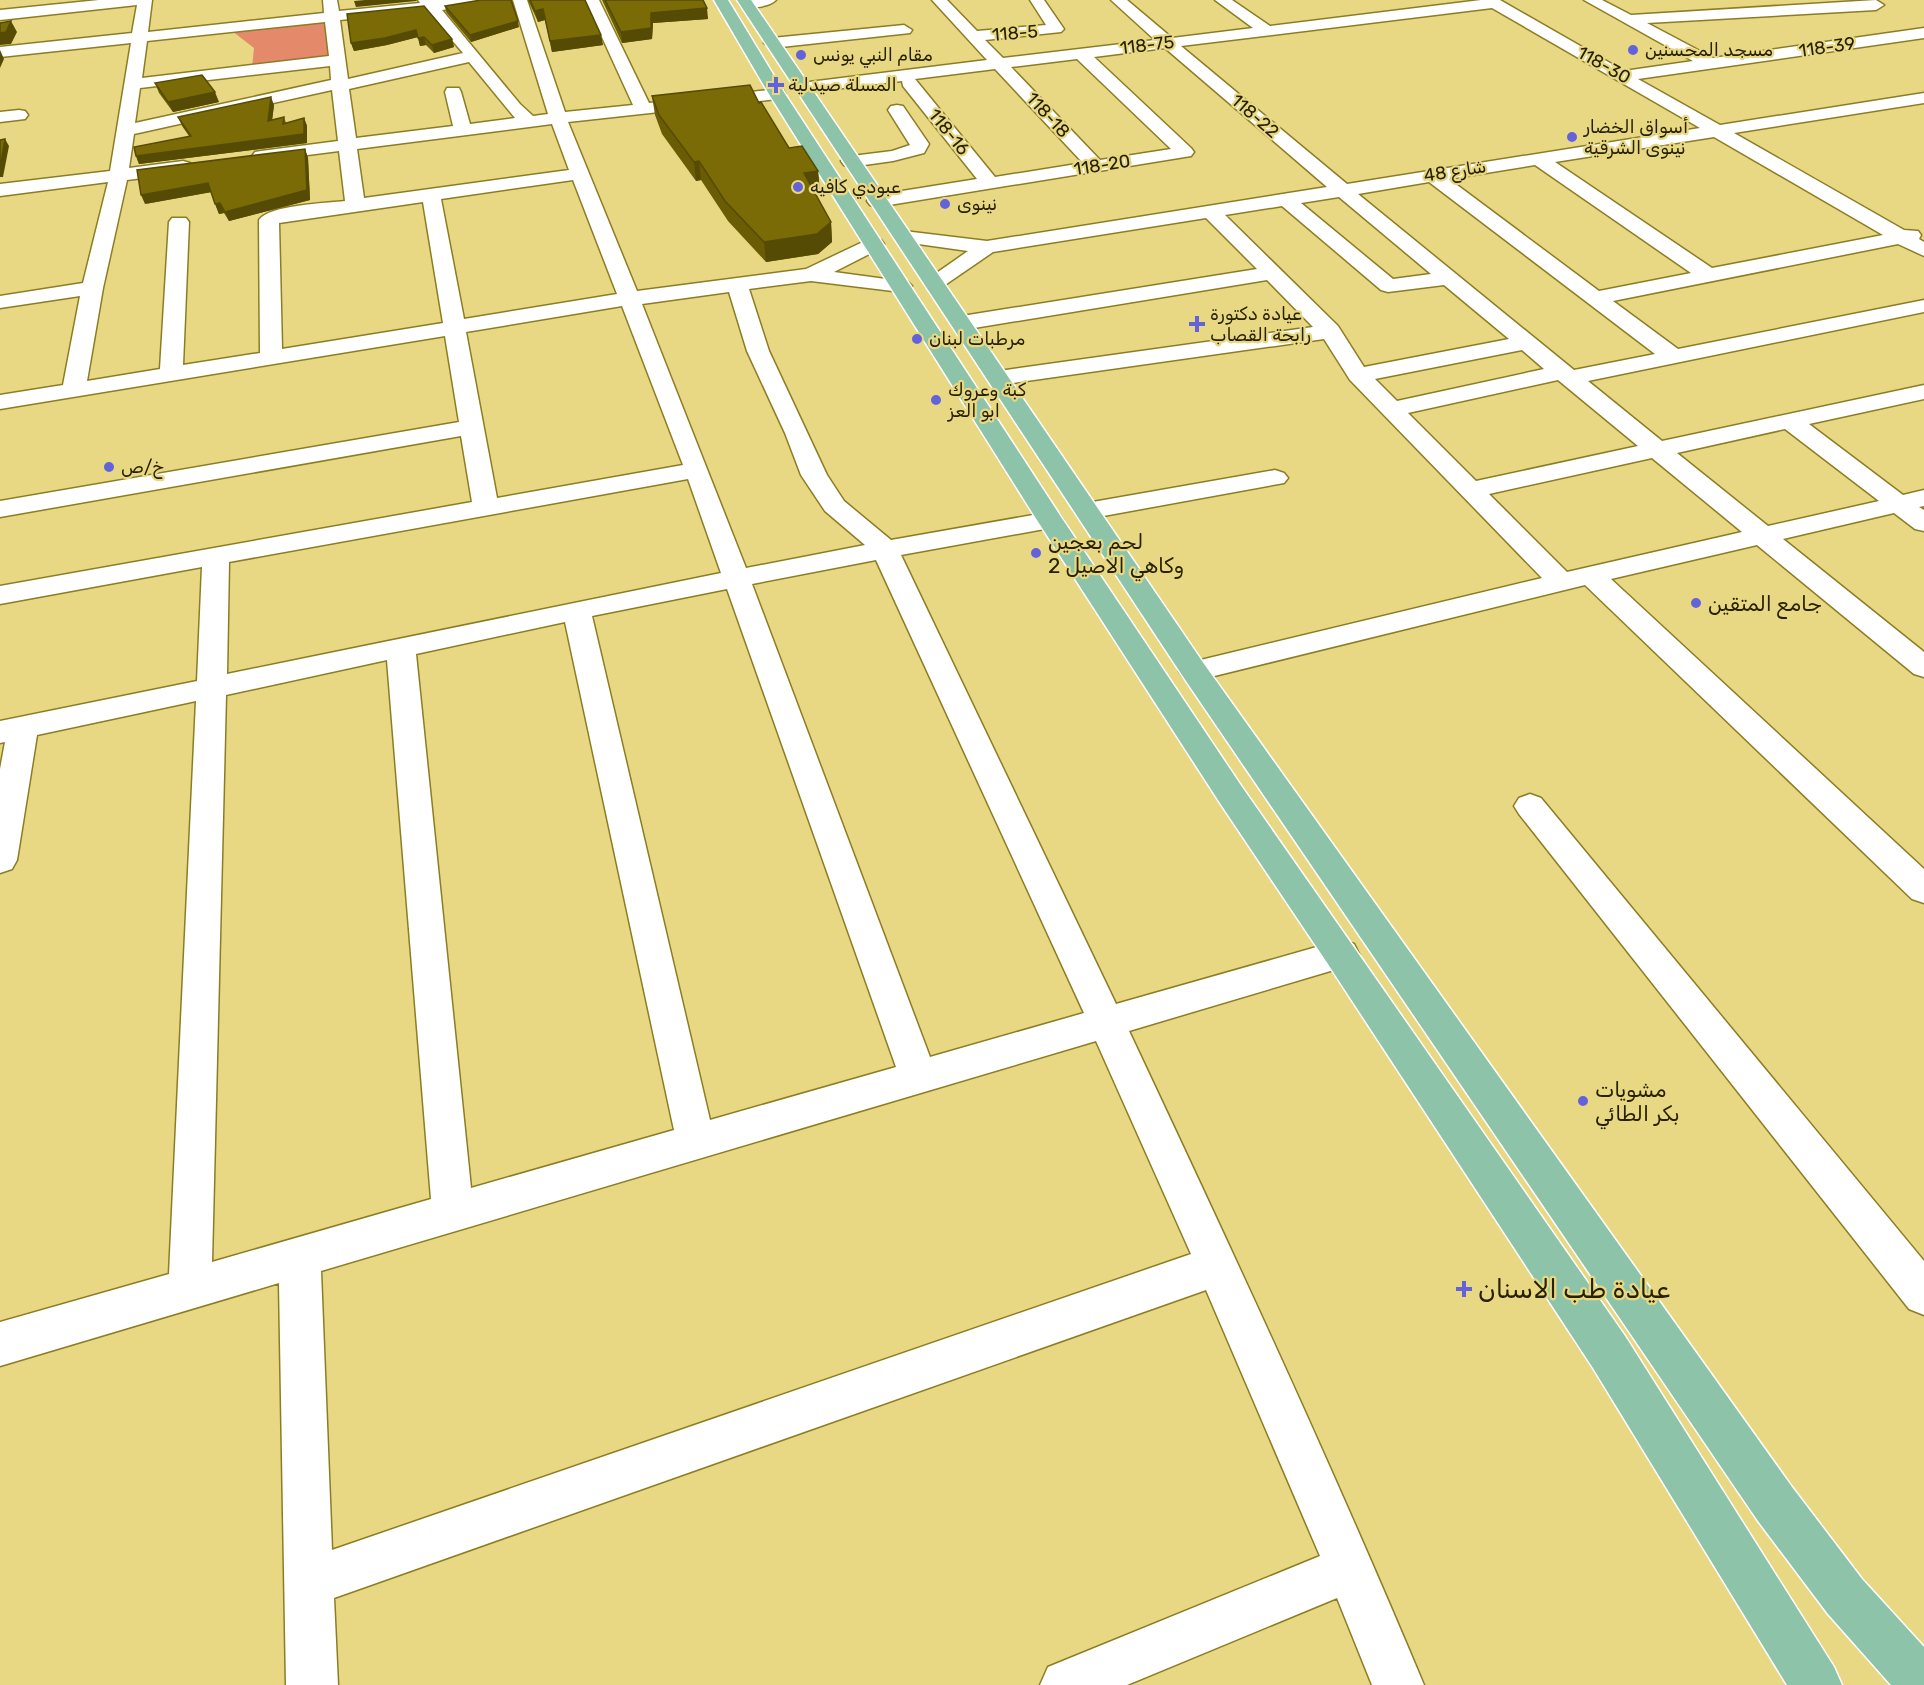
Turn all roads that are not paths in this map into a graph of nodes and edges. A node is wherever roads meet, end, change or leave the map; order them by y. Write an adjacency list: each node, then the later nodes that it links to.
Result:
1 (144, 0): 23 (street); 31 (street)
2 (490, 0): 17 (street)
3 (520, 0): 52 (street)
4 (592, 0): 48 (street)
5 (721, 0): 46 (main road)
6 (769, 0): 16 (street)
7 (939, 0): 30 (street, 118-18)
8 (1037, 0): 30 (street, 118-5)
9 (1118, 0): 32 (street, 118-22)
10 (1222, 0): 29 (street)
11 (1401, 0): 22 (street)
12 (1591, 0): 25 (street)
13 (1679, 0): 24 (street)
14 (1772, 0): 20 (street)
15 (1491, 1): 22 (street, 118-75); 40 (street, 118-30)
16 (745, 2): 33 (main road)
17 (428, 3): 19 (street); 36 (street)
18 (1876, 4): 20 (street)
19 (331, 8): 31 (street); 37 (street)
20 (1791, 9): 24 (street)
21 (1327, 10): 26 (street)
22 (1420, 11): 26 (street, 118-75)
23 (0, 15)
24 (1708, 15): 25 (street)
25 (1628, 20): 39 (street)
26 (1343, 21): 29 (street, 118-75)
27 (1921, 27): 39 (street, 118-39)
28 (904, 30): 33 (street)
29 (1266, 30): 32 (street, 118-75)
30 (975, 36): 38 (street, 118-18)
31 (138, 38): 34 (street); 42 (street)
32 (1170, 42): 35 (street, 118-75); 67 (street, 118-22)
33 (772, 43): 44 (main road)
34 (0, 52)
35 (1080, 53): 38 (street, 118-75); 62 (street, 118-20)
36 (473, 56): 43 (street); 53 (street)
37 (337, 60): 42 (street); 43 (street)
38 (1001, 63): 44 (street, 118-75); 62 (street, 118-18)
39 (1711, 63): 40 (street, 118-39)
40 (1624, 76): 55 (street, 118-30)
41 (909, 82): 66 (street, 118-16)
42 (132, 84): 56 (street)
43 (340, 85): 56 (street); 57 (street)
44 (801, 88): 60 (main road)
45 (453, 92): 54 (street)
46 (777, 94): 48 (street); 79 (main road)
47 (1924, 99): 55 (street, شارع 48)
48 (643, 108): 52 (street)
49 (897, 110): 60 (street)
50 (19, 115): 51 (street)
51 (0, 117)
52 (558, 118): 53 (street); 63 (street)
53 (530, 122): 54 (street)
54 (463, 130): 57 (street)
55 (1719, 130): 59 (street, شارع 48); 76 (street, 118-30)
56 (125, 131): 64 (street)
57 (347, 145): 58 (street); 72 (street)
58 (245, 158)
59 (1538, 159): 65 (street, شارع 48); 81 (street)
60 (850, 161): 71 (main road)
61 (199, 164): 64 (street)
62 (1096, 166): 66 (street, 118-20)
63 (579, 174): 69 (street); 87 (street)
64 (119, 175): 68 (street); 85 (street)
65 (1431, 175): 67 (street, شارع 48); 86 (street)
66 (990, 183): 71 (street, 118-20)
67 (1342, 189): 70 (street, شارع 48); 83 (street, 118-22)
68 (0, 190)
69 (431, 195): 72 (street); 91 (street)
70 (1285, 198): 73 (street, شارع 48); 83 (street)
71 (877, 201): 79 (main road)
72 (355, 206): 94 (street)
73 (1210, 211): 77 (street, شارع 48); 80 (street)
74 (178, 222): 96 (street)
75 (1924, 232): 76 (street)
76 (1903, 237): 78 (street, 118-30); 81 (street)
77 (987, 247): 79 (street); 79 (street)
78 (1924, 250)
79 (903, 262): 82 (street); 82 (street); 90 (main road); 115 (main road)
80 (1272, 273): 90 (street); 92 (street)
81 (1707, 274): 86 (street)
82 (811, 275): 84 (street)
83 (1449, 278): 93 (street, 118-22)
84 (736, 285): 87 (street); 118 (street)
85 (92, 288): 88 (street); 100 (street)
86 (1595, 298): 95 (street)
87 (628, 299): 91 (street); 107 (street)
88 (0, 302)
89 (1924, 306): 95 (street)
90 (962, 323): 99 (main road)
91 (456, 327): 94 (street); 105 (street)
92 (1330, 331): 97 (street); 99 (street)
93 (1527, 342): 97 (street); 98 (street, 118-22)
94 (271, 356): 96 (street)
95 (1675, 358): 98 (street)
96 (171, 372): 100 (street)
97 (1358, 375): 103 (street)
98 (1567, 375): 103 (street); 106 (street, 118-22)
99 (999, 378): 114 (main road)
100 (74, 389): 102 (street)
101 (1924, 392): 104 (street)
102 (0, 402)
103 (1392, 409): 109 (street)
104 (1790, 421): 106 (street); 111 (street)
105 (473, 427): 112 (street); 113 (street)
106 (1657, 450): 109 (street); 117 (street, 118-22)
107 (697, 470): 112 (street); 121 (street)
108 (1275, 478): 114 (street)
109 (1470, 490): 122 (street)
110 (1924, 498): 111 (street)
111 (1898, 504): 116 (street); 117 (street)
112 (486, 508): 119 (street)
113 (0, 509)
114 (1087, 511): 127 (main road)
115 (1050, 520): 118 (street); 133 (main road)
116 (1924, 523)
117 (1760, 535): 120 (street); 126 (street, 118-22)
118 (884, 548): 121 (street); 134 (street)
119 (216, 557): 123 (street); 128 (street)
120 (1591, 575): 122 (street); 132 (street)
121 (735, 578): 124 (street); 135 (street)
122 (1562, 583): 127 (street)
123 (0, 595)
124 (577, 611): 125 (street); 136 (street)
125 (401, 649): 128 (street); 137 (street)
126 (1924, 667)
127 (1194, 671): 145 (main road)
128 (212, 688): 129 (street); 140 (street)
129 (11, 730): 131 (street)
130 (1530, 806): 141 (street)
131 (0, 860)
132 (1924, 890)
133 (1341, 954): 134 (street); 149 (main road)
134 (1108, 1022): 135 (street); 139 (street)
135 (919, 1078): 136 (street)
136 (696, 1142): 137 (street)
137 (453, 1213): 138 (street)
138 (299, 1257): 140 (street); 144 (street)
139 (1216, 1266): 143 (street); 144 (street)
140 (190, 1289): 142 (street)
141 (1924, 1294)
142 (0, 1344)
143 (1350, 1568): 147 (street); 148 (street)
144 (309, 1582): 146 (street)
145 (1924, 1682)
146 (312, 1685)
147 (1066, 1685)
148 (1398, 1685)
149 (1816, 1685)

